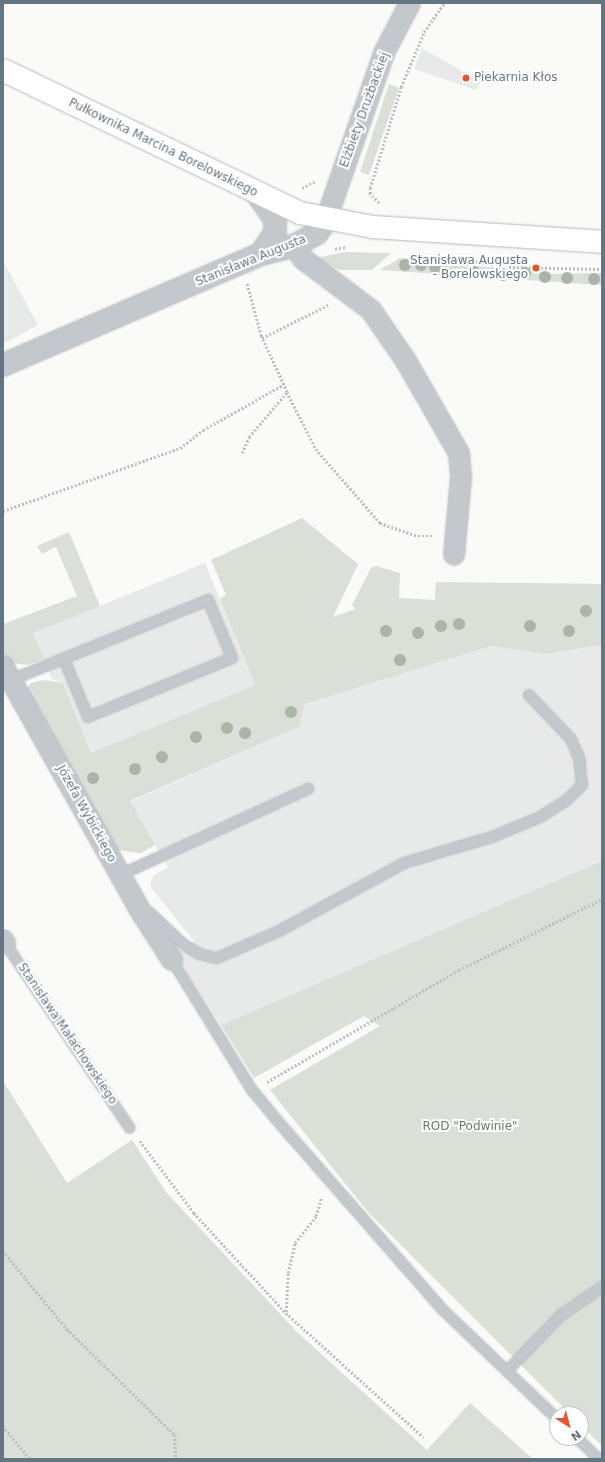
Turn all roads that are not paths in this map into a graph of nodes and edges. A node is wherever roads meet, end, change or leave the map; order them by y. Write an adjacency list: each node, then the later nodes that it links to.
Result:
1 (410, 3): 4 (street, Elżbiety Drużbackiej)
2 (3, 70): 3 (main road, Pułkownika Marcina Borelowskiego)
3 (258, 195): 4 (main road, Pułkownika Marcina Borelowskiego); 7 (street)
4 (326, 220): 5 (main road); 6 (street, Stanisława Augusta)
5 (602, 242)
6 (294, 246): 7 (street, Stanisława Augusta); 9 (street)
7 (261, 254): 8 (street, Stanisława Augusta)
8 (3, 365)
9 (454, 555)
10 (64, 659): 10 (lane); 11 (lane)
11 (7, 673): 14 (street, Józefa Wybickiego)
12 (529, 695): 15 (lane)
13 (308, 789): 14 (lane)
14 (120, 875): 15 (street, Józefa Wybickiego)
15 (133, 897): 17 (street, Józefa Wybickiego)
16 (4, 942): 18 (lane, Stanisława Małachowskiego)
17 (172, 960): 20 (lane)
18 (130, 1128)
19 (602, 1287): 20 (lane)
20 (507, 1371): 21 (lane)
21 (549, 1411)
22 (585, 1446): 23 (lane)
23 (599, 1459)

